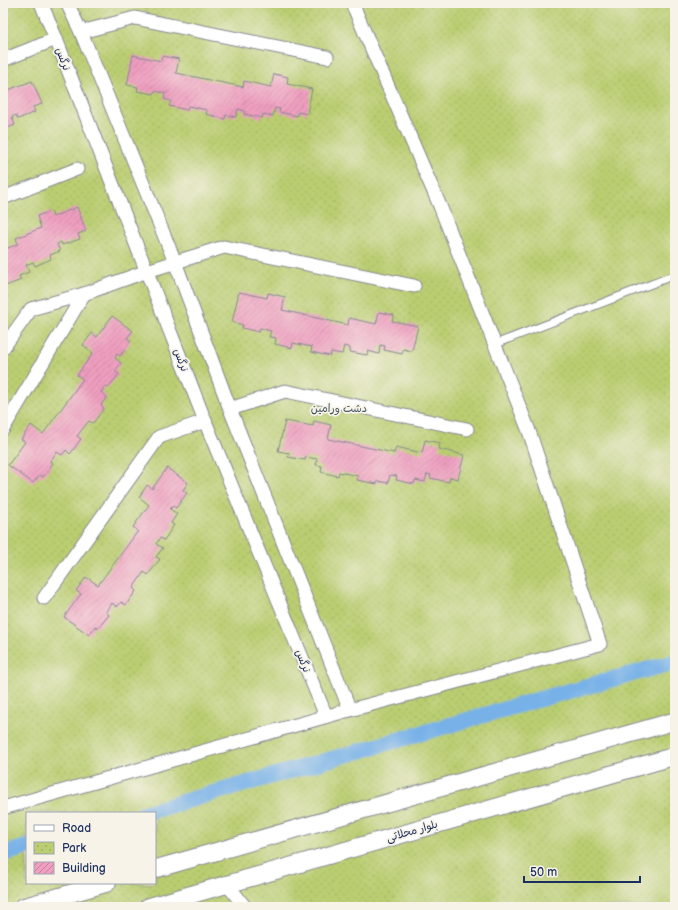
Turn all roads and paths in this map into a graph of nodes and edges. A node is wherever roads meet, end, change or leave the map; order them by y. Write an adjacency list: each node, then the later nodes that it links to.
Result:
1 (41, 3): 5 (street, نرگس)
2 (68, 3): 4 (street)
3 (352, 3): 15 (street)
4 (81, 32): 6 (street); 10 (street)
5 (56, 39): 7 (street); 11 (street, نرگس)
6 (327, 57)
7 (3, 60)
8 (77, 169): 9 (street)
9 (3, 198)
10 (174, 262): 11 (street); 13 (street); 17 (street)
11 (147, 271): 14 (street); 18 (street, نرگس)
12 (675, 275): 15 (lane)
13 (414, 286)
14 (84, 294): 16 (street); 19 (street)
15 (495, 344): 22 (street)
16 (3, 348)
17 (230, 409): 20 (street); 22 (street)
18 (205, 421): 21 (street); 23 (street, نرگس)
19 (3, 429)
20 (467, 429)
21 (44, 598)
22 (350, 710): 23 (street)
23 (326, 716): 26 (street)
24 (675, 721): 27 (street)
25 (675, 756): 29 (street, بلوار محلاتی)
26 (3, 808)
27 (156, 869)
28 (104, 884): 30 (street)
29 (228, 884): 31 (street, بلوار محلاتی); 32 (street)
30 (23, 907)
31 (148, 907)
32 (245, 907)

